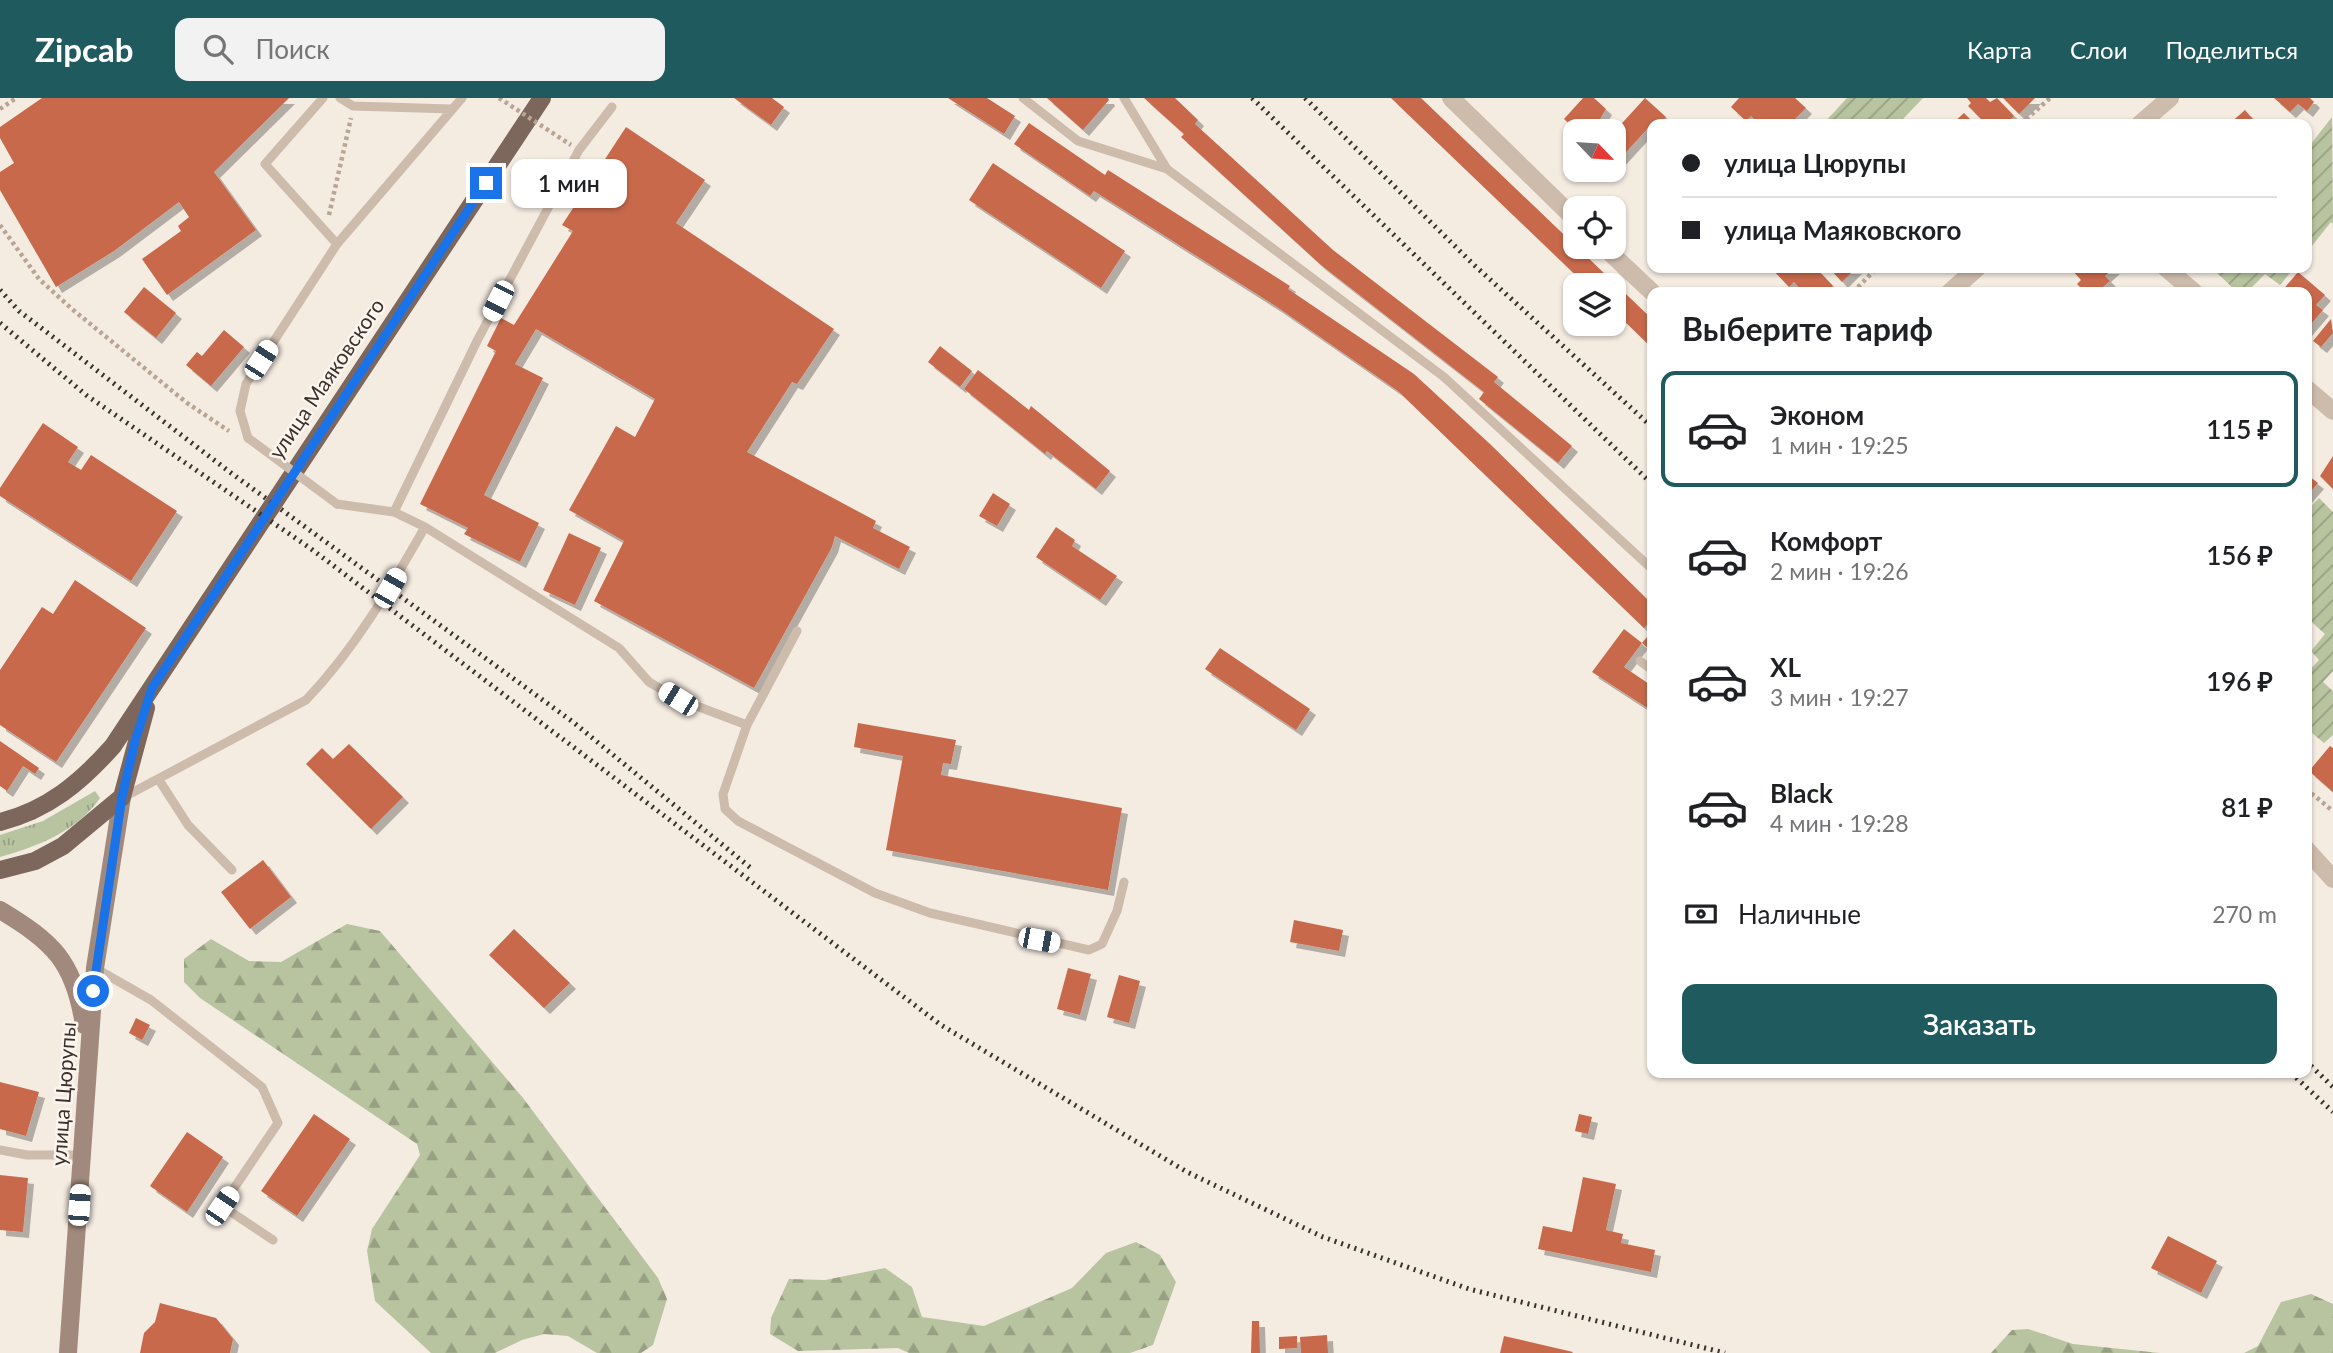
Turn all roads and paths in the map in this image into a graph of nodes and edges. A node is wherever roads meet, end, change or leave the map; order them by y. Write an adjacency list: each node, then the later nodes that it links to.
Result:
1 (16, 98): 14 (path)
2 (323, 98): 22 (lane)
3 (340, 98): 12 (lane)
4 (462, 98): 15 (lane)
5 (499, 98): 18 (path, bridge)
6 (542, 98): 41 (main road, улица Маяковского)
7 (1023, 98): 19 (lane)
8 (1124, 98): 19 (lane)
9 (1451, 98): 20 (street)
10 (2050, 98): 16 (path)
11 (2170, 98): 17 (street)
12 (353, 106): 15 (lane); 22 (path)
13 (612, 107): 35 (lane)
14 (0, 109)
15 (451, 109): 23 (lane)
16 (2027, 119)
17 (2146, 119)
18 (571, 145)
19 (1167, 169): 37 (lane)
20 (1563, 207)
21 (0, 225): 34 (path)
22 (326, 230): 23 (lane)
23 (337, 244): 34 (lane)
24 (1617, 259): 28 (street)
25 (1872, 273): 29 (path)
26 (1971, 273): 30 (street)
27 (2171, 273): 31 (street)
28 (1647, 287)
29 (1858, 287)
30 (1956, 287)
31 (2188, 287)
32 (2312, 393): 33 (street)
33 (2333, 411)
34 (248, 438): 35 (lane, bridge)
35 (394, 512): 36 (lane)
36 (425, 527): 42 (lane); 43 (lane)
37 (1647, 565)
38 (797, 631): 42 (lane)
39 (1640, 661): 40 (lane)
40 (1647, 666)
41 (152, 688): 45 (main road); 47 (main road, улица Маяковского)
42 (747, 725): 52 (lane)
43 (159, 780): 45 (lane); 50 (lane)
44 (2312, 794): 46 (path)
45 (122, 797): 49 (main road); 54 (main road, улица Цюрупы)
46 (2333, 811)
47 (0, 822)
48 (2312, 856): 51 (street)
49 (0, 870)
50 (232, 870)
51 (2333, 879)
52 (1124, 882)
53 (0, 909): 55 (main road)
54 (95, 968): 55 (main road, улица Цюрупы); 58 (lane)
55 (90, 1063): 57 (main road, улица Цюрупы)
56 (0, 1150): 57 (lane)
57 (82, 1155): 59 (main road, улица Цюрупы)
58 (273, 1240)
59 (68, 1353)

